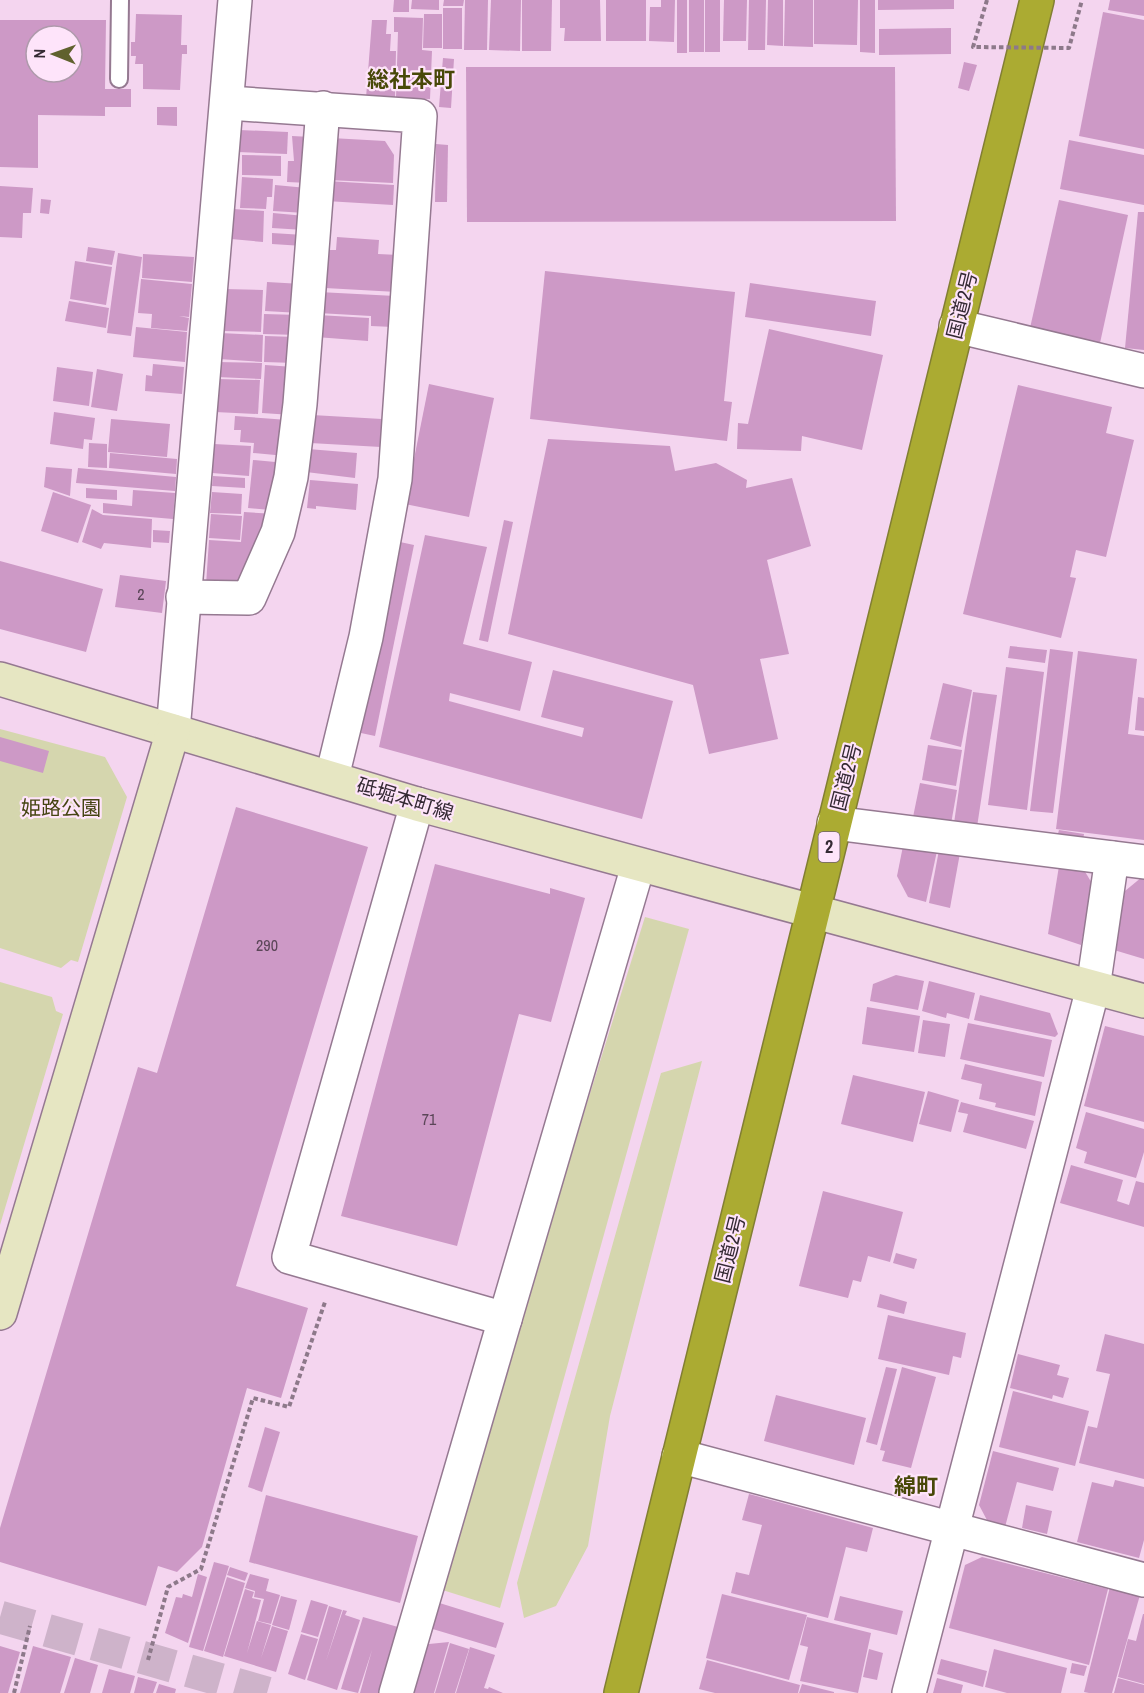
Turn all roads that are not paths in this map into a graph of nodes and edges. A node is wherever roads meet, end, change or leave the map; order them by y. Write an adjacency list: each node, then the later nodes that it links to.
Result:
1 (120, 0): 4 (lane)
2 (235, 0): 5 (street)
3 (1036, 0): 7 (highway, 国道2号 / 2)
4 (119, 79)
5 (229, 103): 6 (street); 9 (street)
6 (323, 108): 9 (street); 12 (street)
7 (956, 326): 8 (street); 14 (highway, 国道2号 / 2)
8 (1144, 371)
9 (183, 597): 11 (street)
10 (0, 679): 11 (street, 砥堀本町線)
11 (173, 731): 12 (street, 砥堀本町線); 21 (street)
12 (332, 777): 13 (street, 砥堀本町線)
13 (417, 804): 17 (street, 砥堀本町線); 22 (street)
14 (834, 823): 15 (street); 18 (highway, 国道2号 / 2)
15 (1112, 858): 16 (street); 19 (street)
16 (1144, 862)
17 (638, 866): 18 (street, 砥堀本町線); 22 (street)
18 (813, 911): 19 (street, 砥堀本町線); 23 (highway, 国道2号 / 2)
19 (1093, 988): 20 (street, 砥堀本町線); 24 (street)
20 (1144, 1002)
21 (0, 1313)
22 (505, 1319): 26 (street)
23 (679, 1456): 24 (street); 27 (highway, 国道2号 / 2)
24 (952, 1530): 25 (street); 28 (street)
25 (1144, 1580)
26 (396, 1693)
27 (621, 1693)
28 (909, 1693)

